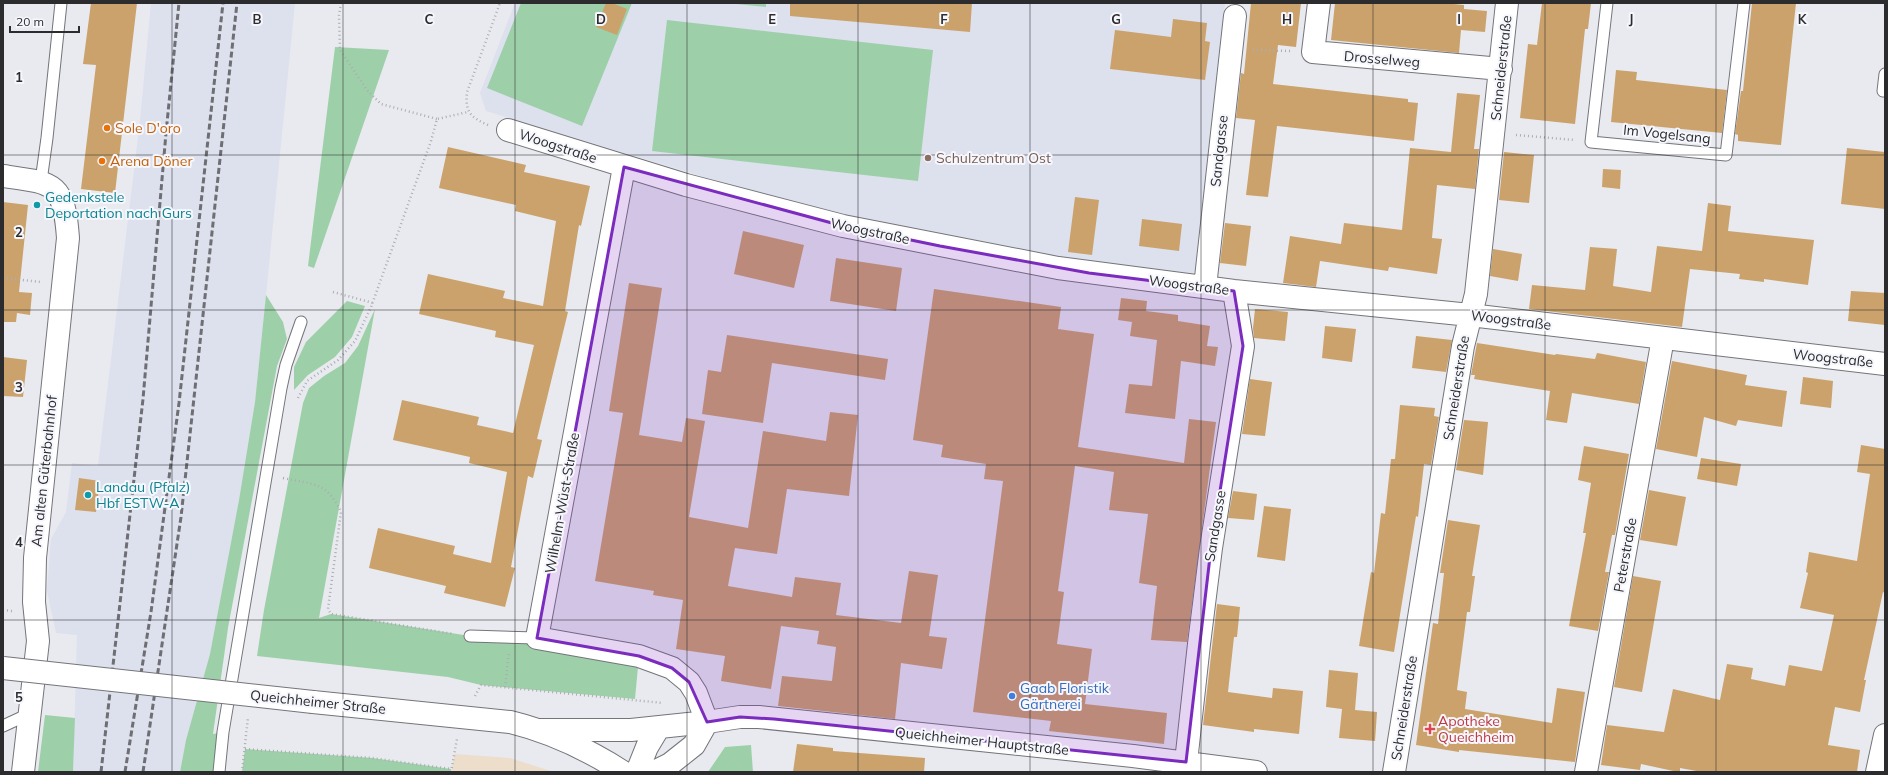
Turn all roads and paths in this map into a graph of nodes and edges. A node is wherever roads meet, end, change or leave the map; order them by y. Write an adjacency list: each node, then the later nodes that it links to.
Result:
1 (61, 3): 21 (lane)
2 (341, 3): 15 (path)
3 (500, 3): 14 (path)
4 (1319, 3): 10 (street)
5 (1507, 3): 11 (street, Schneiderstraße)
6 (1607, 3): 18 (lane)
7 (1744, 3): 18 (lane, Im Vogelsang)
8 (1235, 16): 9 (street, Sandgasse)
9 (1231, 49): 10 (path); 24 (street, Sandgasse)
10 (1313, 52): 11 (street, Drosselweg)
11 (1501, 69): 17 (street, Schneiderstraße)
12 (1885, 74): 13 (lane)
13 (1885, 91)
14 (468, 112): 15 (path); 16 (path)
15 (436, 119): 27 (path)
16 (508, 130): 19 (street, Woogstraße)
17 (1494, 132): 18 (path); 28 (street, Schneiderstraße)
18 (1591, 142)
19 (624, 167): 24 (street, Woogstraße); 36 (street, Wilhelm-Wüst-Straße)
20 (3, 176): 21 (street)
21 (41, 181): 23 (street, Am alten Güterbahnhof)
22 (3, 278): 23 (path)
23 (64, 284): 41 (street, Am alten Güterbahnhof)
24 (1204, 287): 25 (street, Woogstraße)
25 (1234, 291): 28 (street, Woogstraße); 50 (street, Sandgasse)
26 (333, 292): 27 (path)
27 (372, 303): 32 (path)
28 (1470, 315): 30 (street, Woogstraße); 60 (street, Schneiderstraße)
29 (302, 322): 53 (lane)
30 (1663, 338): 31 (street, Woogstraße); 61 (street, Peterstraße)
31 (1885, 364)
32 (297, 406)
33 (282, 471): 34 (path)
34 (470, 636): 35 (lane)
35 (511, 637): 36 (lane); 38 (path)
36 (537, 638): 43 (street)
37 (3, 668): 42 (street, Queichheimer Straße, bridge)
38 (505, 687): 39 (path); 42 (path)
39 (666, 704)
40 (248, 710): 49 (path)
41 (28, 714): 44 (lane); 52 (street, Am alten Güterbahnhof)
42 (464, 717): 46 (street, Queichheimer Straße); 51 (path)
43 (707, 722): 45 (street, Queichheimer Hauptstraße); 48 (street); 50 (street, Queichheimer Hauptstraße)
44 (3, 726)
45 (659, 727): 46 (street, Queichheimer Hauptstraße); 56 (street)
46 (540, 730): 55 (street, Queichheimer Straße)
47 (1885, 735): 62 (street)
48 (694, 745): 57 (street); 58 (street)
49 (245, 749): 51 (path); 54 (path)
50 (1186, 762): 59 (street, Queichheimer Hauptstraße)
51 (451, 770)
52 (23, 772)
53 (219, 772)
54 (242, 772)
55 (623, 772)
56 (637, 772)
57 (654, 772)
58 (689, 772)
59 (1256, 772)
60 (1394, 772)
61 (1586, 772)
62 (1878, 772)

